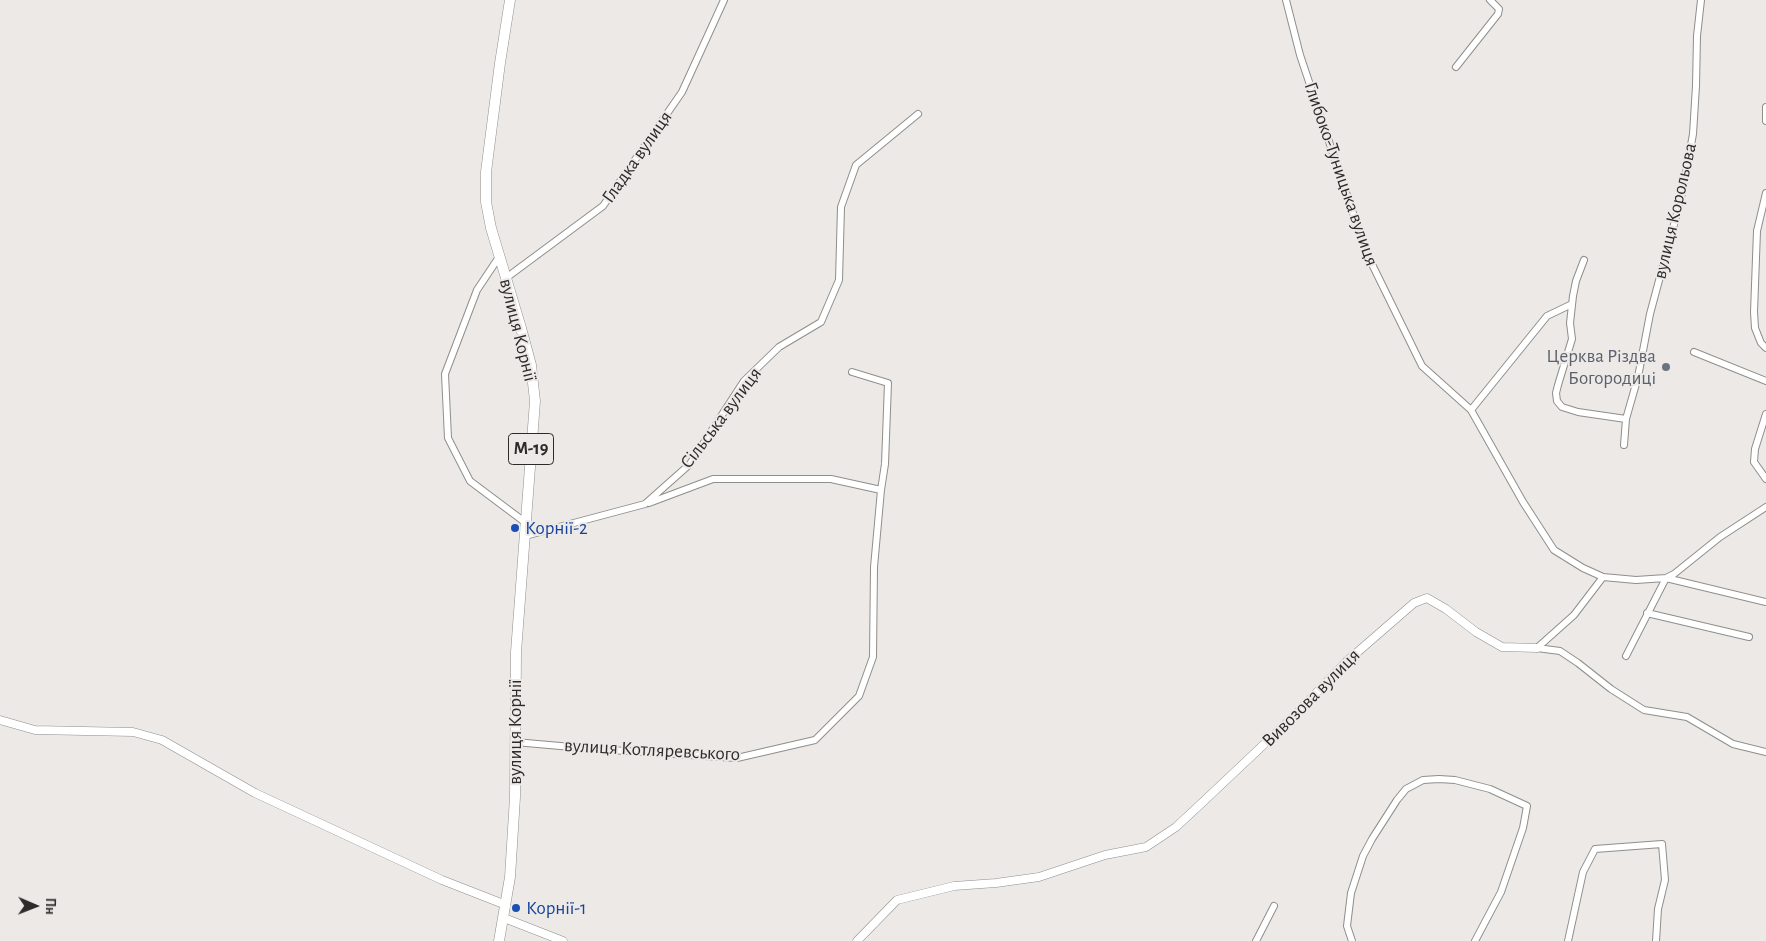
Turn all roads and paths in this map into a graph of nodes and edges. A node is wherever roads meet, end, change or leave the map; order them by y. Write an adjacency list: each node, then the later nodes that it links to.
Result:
1 (510, 0): 11 (highway, вулиця Корнії / М-19)
2 (724, 0): 13 (street, Гладка вулиця)
3 (1286, 0): 19 (street, Глибоко-Туницька вулиця)
4 (1490, 0): 6 (street)
5 (1701, 0): 21 (street, вулиця Корольова)
6 (1456, 67)
7 (1766, 107): 9 (street)
8 (918, 114): 25 (street, Сільська вулиця)
9 (1766, 120)
10 (1766, 193): 15 (street)
11 (499, 257): 13 (highway, вулиця Корнії / М-19); 27 (street, вулиця Корнії)
12 (1584, 260): 14 (street)
13 (506, 278): 27 (highway, вулиця Корнії / М-19)
14 (1572, 304): 19 (street); 21 (street)
15 (1766, 348)
16 (1694, 352): 18 (street)
17 (852, 372): 24 (street)
18 (1766, 382)
19 (1471, 410): 29 (street, Глибоко-Туницька вулиця)
20 (1766, 414): 23 (street)
21 (1626, 419): 22 (street, вулиця Корольова)
22 (1624, 445)
23 (1766, 479)
24 (881, 490): 25 (street, Сільська вулиця); 37 (street, вулиця Котляревського)
25 (646, 504): 28 (street, Сільська вулиця)
26 (1766, 507): 30 (street)
27 (526, 523): 28 (highway, вулиця Корнії / М-19)
28 (525, 536): 37 (highway, вулиця Корнії / М-19)
29 (1604, 577): 30 (street, Глибоко-Туницька вулиця); 34 (street)
30 (1666, 578): 31 (street); 32 (street)
31 (1766, 602)
32 (1647, 613): 33 (street); 35 (street)
33 (1749, 637)
34 (1537, 648): 38 (street, Вивозова вулиця); 44 (street, Вивозова вулиця)
35 (1626, 656)
36 (0, 720): 39 (street)
37 (515, 742): 39 (highway, вулиця Корнії / М-19)
38 (1766, 752)
39 (506, 905): 41 (highway, вулиця Корнії / М-19)
40 (1274, 906): 45 (street)
41 (504, 918): 42 (highway, вулиця Корнії / М-19); 43 (street)
42 (499, 941)
43 (563, 941)
44 (857, 941)
45 (1256, 941)
46 (1352, 941): 47 (street)
47 (1475, 941)
48 (1568, 941): 49 (street)
49 (1656, 941)

